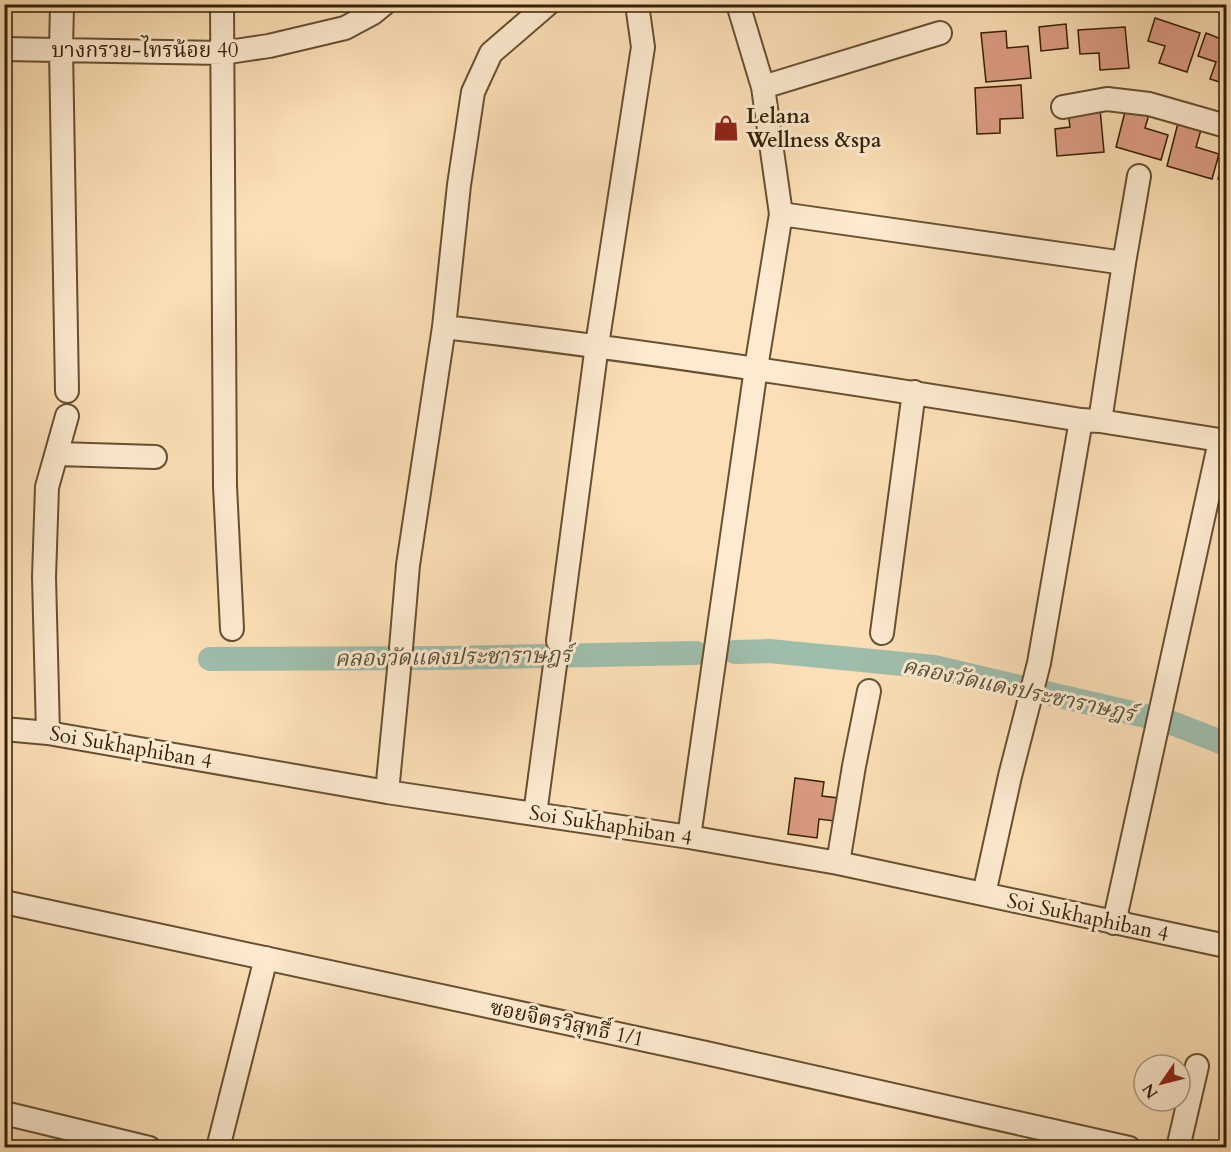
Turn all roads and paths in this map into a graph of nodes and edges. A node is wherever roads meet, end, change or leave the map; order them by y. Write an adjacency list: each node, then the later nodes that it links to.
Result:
1 (62, 4): 9 (street)
2 (222, 4): 10 (street)
3 (384, 4): 10 (street, บางกรวย-ไทรน้อย 40)
4 (548, 4): 17 (street)
5 (637, 4): 18 (street)
6 (738, 4): 11 (street)
7 (940, 33): 11 (street)
8 (4, 49): 9 (street, บางกรวย-ไทรน้อย 40)
9 (61, 50): 10 (street, บางกรวย-ไทรน้อย 40); 20 (street)
10 (222, 53): 27 (street)
11 (763, 87): 15 (street)
12 (1062, 107): 13 (street)
13 (1227, 126)
14 (1139, 176): 16 (street)
15 (781, 214): 16 (street); 19 (street)
16 (1124, 264): 23 (street)
17 (444, 327): 18 (street); 34 (street)
18 (597, 345): 19 (street); 29 (street)
19 (756, 368): 21 (street); 36 (street)
20 (66, 391)
21 (914, 392): 23 (street); 28 (street)
22 (67, 416): 25 (street)
23 (1090, 421): 24 (street); 38 (street)
24 (1223, 441): 40 (street)
25 (58, 454): 26 (street); 33 (street)
26 (155, 457)
27 (232, 629)
28 (882, 633)
29 (558, 641)
30 (555, 666): 35 (street)
31 (869, 691): 37 (street)
32 (4, 729): 33 (street, Soi Sukhaphiban 4)
33 (48, 733): 34 (street, Soi Sukhaphiban 4)
34 (387, 792): 35 (street, Soi Sukhaphiban 4)
35 (535, 813): 36 (street, Soi Sukhaphiban 4)
36 (689, 837): 37 (street, Soi Sukhaphiban 4)
37 (838, 863): 38 (street, Soi Sukhaphiban 4)
38 (984, 894): 40 (street, Soi Sukhaphiban 4)
39 (4, 902): 42 (street, ซอยจิตรวิสุทธื์ 1/1)
40 (1114, 923): 41 (street, Soi Sukhaphiban 4)
41 (1220, 945)
42 (266, 958): 46 (street); 47 (street, ซอยจิตรวิสุทธื์ 1/1)
43 (1197, 1066): 48 (street)
44 (4, 1113): 45 (street)
45 (149, 1148)
46 (218, 1148)
47 (1129, 1148)
48 (1178, 1148)

